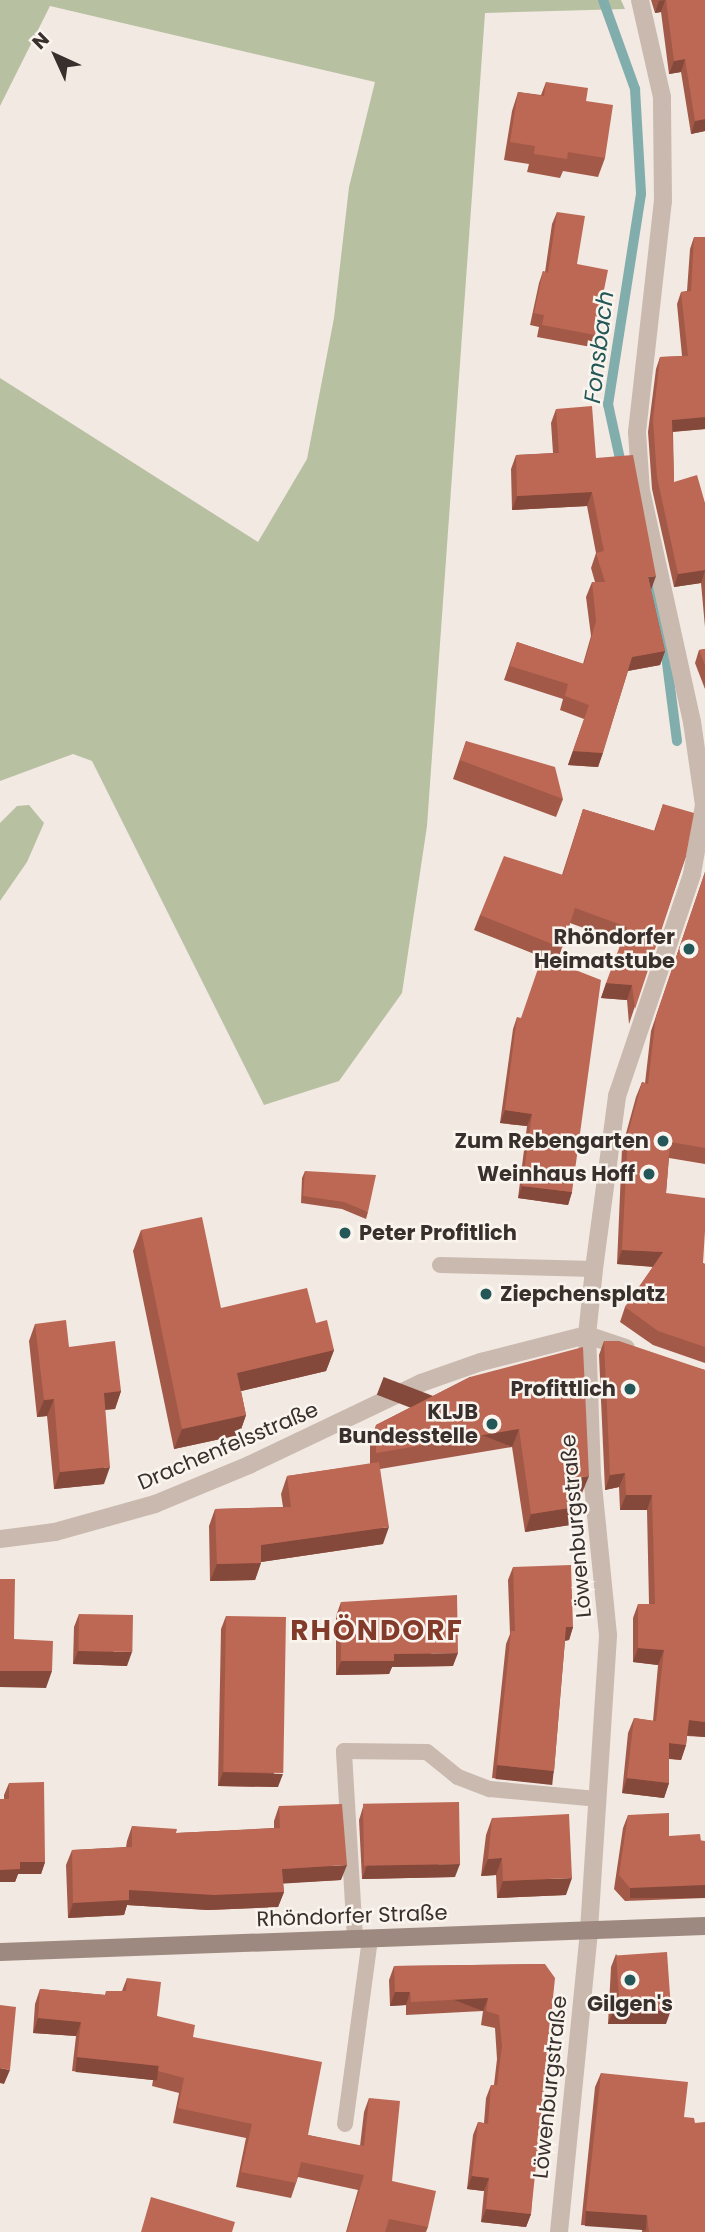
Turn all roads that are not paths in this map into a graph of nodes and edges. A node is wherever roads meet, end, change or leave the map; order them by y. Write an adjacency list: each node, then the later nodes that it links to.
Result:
1 (640, 0): 3 (street, Löwenburgstraße)
2 (440, 1265): 3 (lane)
3 (594, 1269): 4 (street, Löwenburgstraße)
4 (587, 1335): 5 (street); 6 (street, Drachenfelsstraße); 7 (street, Löwenburgstraße)
5 (639, 1353)
6 (0, 1539)
7 (597, 1799): 9 (street, Löwenburgstraße); 10 (lane)
8 (705, 1926): 9 (main road, Rhöndorfer Straße)
9 (589, 1930): 10 (main road, Rhöndorfer Straße); 13 (street, Löwenburgstraße)
10 (362, 1938): 11 (main road, Rhöndorfer Straße); 12 (lane)
11 (0, 1952)
12 (345, 2124)
13 (559, 2232)

